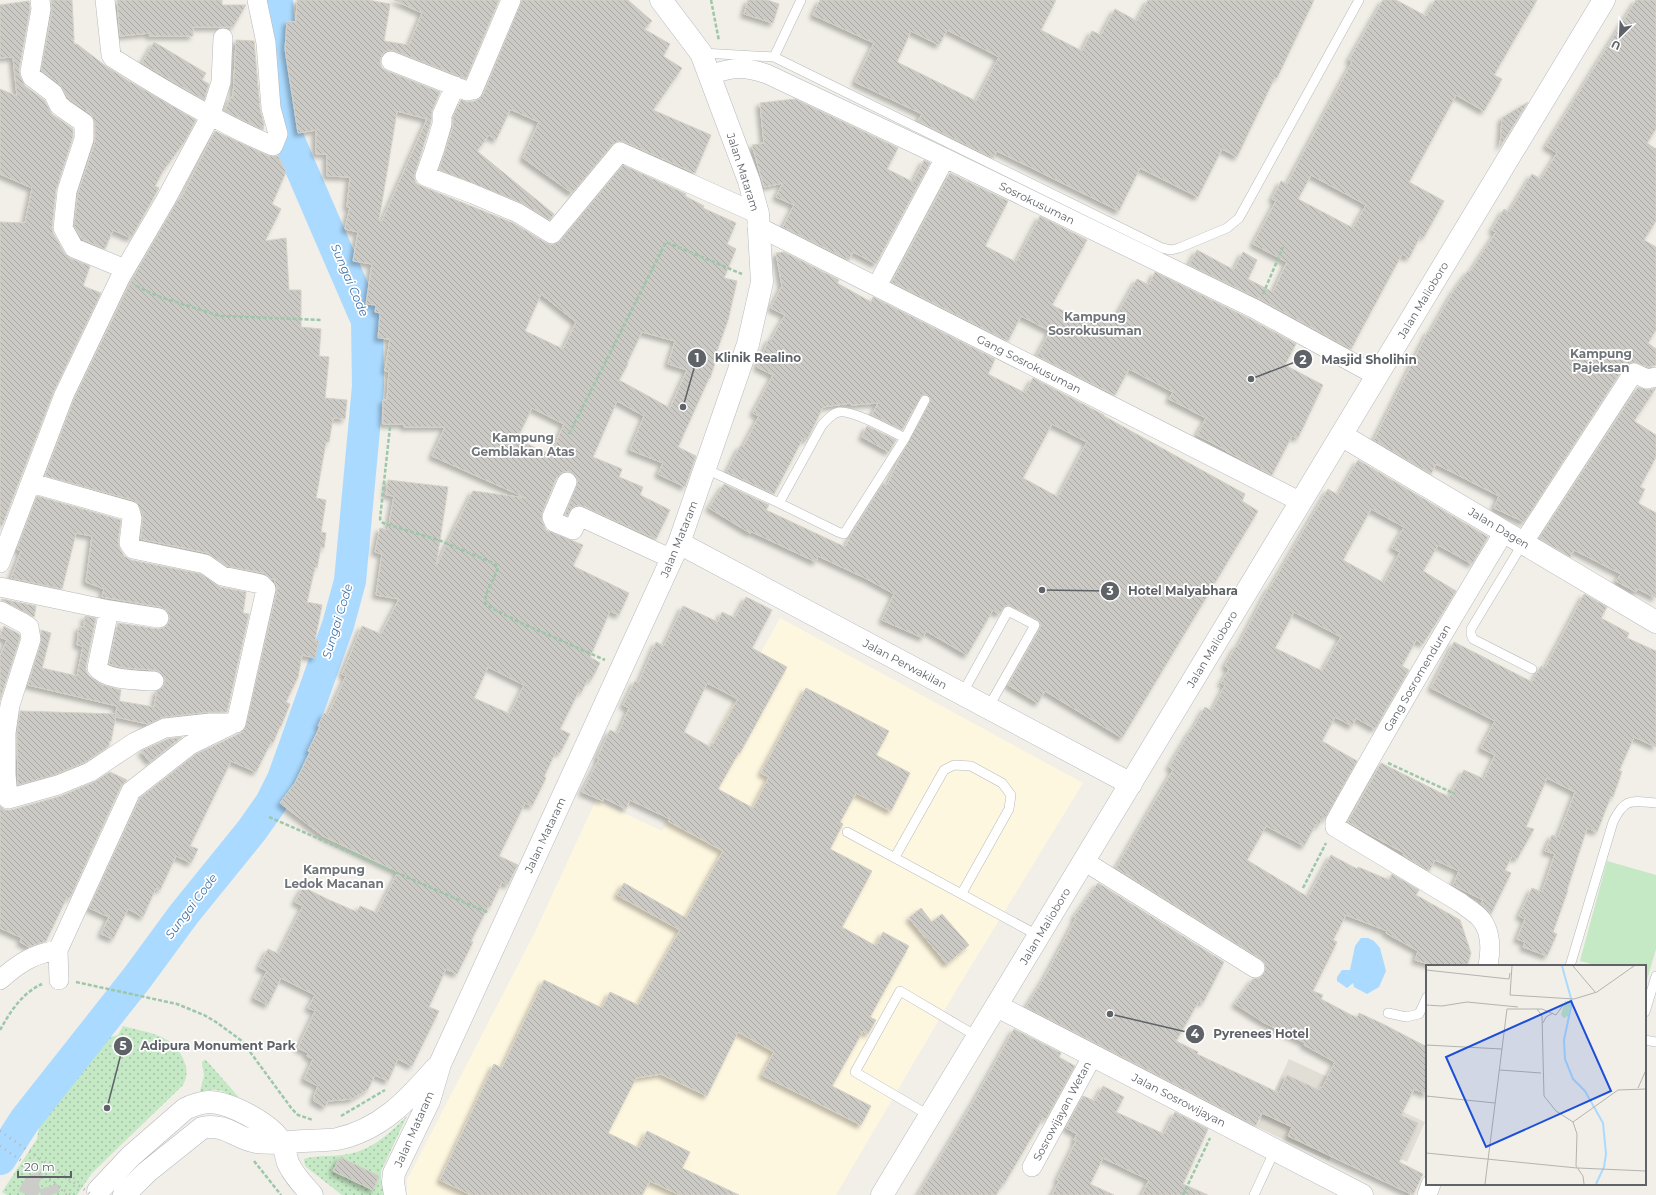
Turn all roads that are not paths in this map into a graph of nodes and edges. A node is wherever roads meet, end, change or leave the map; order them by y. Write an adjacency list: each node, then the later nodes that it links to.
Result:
1 (40, 0): 18 (street)
2 (106, 0): 15 (street)
3 (257, 0): 15 (street)
4 (511, 0): 14 (street)
5 (661, 0): 10 (main road, Jalan Mataram)
6 (801, 0): 11 (lane)
7 (1359, 0): 11 (lane)
8 (1604, 0): 20 (main road, Jalan Malioboro)
9 (223, 38): 15 (street)
10 (711, 53): 11 (lane); 13 (main road, Jalan Mataram)
11 (774, 57)
12 (391, 61): 14 (street)
13 (709, 75): 16 (street, Sosrokusuman); 17 (main road, Jalan Mataram)
14 (455, 86): 17 (street, Gang Sosrokusuman)
15 (210, 117): 18 (street)
16 (945, 158): 19 (street); 20 (street, Sosrokusuman)
17 (758, 220): 19 (street, Gang Sosrokusuman); 25 (main road, Jalan Mataram)
18 (122, 274): 27 (street)
19 (876, 286): 28 (street, Gang Sosrokusuman)
20 (1377, 376): 23 (main road, Jalan Malioboro)
21 (1656, 377): 31 (street)
22 (925, 400): 24 (lane)
23 (1341, 435): 28 (main road, Jalan Malioboro); 30 (main road, Jalan Dagen)
24 (905, 438): 29 (lane); 29 (lane)
25 (706, 469): 29 (lane); 32 (main road, Jalan Mataram)
26 (567, 482): 32 (street)
27 (31, 483): 33 (street); 43 (street)
28 (1301, 502): 44 (main road, Jalan Malioboro)
29 (779, 503)
30 (1504, 532): 31 (main road, Jalan Dagen); 52 (street, Gang Sosromenduran)
31 (1523, 543): 38 (main road, Jalan Dagen); 39 (lane)
32 (676, 551): 41 (main road, Jalan Perwakilan); 66 (main road, Jalan Mataram)
33 (0, 563)
34 (0, 587): 35 (street)
35 (109, 610): 37 (street); 40 (street)
36 (0, 611): 43 (street)
37 (160, 618)
38 (1656, 622)
39 (1532, 669)
40 (154, 681)
41 (962, 694): 42 (main road, Jalan Perwakilan); 42 (lane)
42 (988, 708): 44 (main road, Jalan Perwakilan)
43 (236, 722): 51 (street)
44 (1131, 784): 48 (main road, Jalan Malioboro)
45 (1656, 803): 53 (lane)
46 (847, 832): 47 (lane)
47 (894, 857): 49 (lane); 49 (lane)
48 (1084, 861): 50 (main road, Jalan Malioboro); 54 (street)
49 (962, 894): 50 (lane)
50 (1039, 936): 59 (main road, Jalan Malioboro)
51 (58, 950): 56 (street); 57 (street)
52 (1488, 965)
53 (1570, 965)
54 (1255, 968)
55 (1656, 976): 60 (lane)
56 (0, 980)
57 (67, 981)
58 (1426, 999): 61 (lane)
59 (997, 1006): 62 (main road, Jalan Malioboro); 65 (main road, Jalan Sosrowijayan)
60 (1646, 1009)
61 (1388, 1013)
62 (978, 1037): 67 (main road, Jalan Malioboro); 67 (lane)
63 (1646, 1040): 64 (lane)
64 (1656, 1042)
65 (1093, 1055): 69 (main road, Jalan Sosrowijayan); 70 (street, Sosrowijayan Wetan)
66 (440, 1064): 68 (main road, Jalan Mataram); 75 (main road, Jalan Mataram)
67 (930, 1116): 76 (main road, Jalan Malioboro)
68 (281, 1142): 72 (main road); 73 (main road, Jalan Mataram); 74 (main road)
69 (1275, 1150): 77 (lane); 78 (main road, Jalan Sosrowijayan)
70 (1032, 1167)
71 (1431, 1185): 79 (street)
72 (98, 1192)
73 (124, 1195)
74 (312, 1195)
75 (395, 1195)
76 (882, 1195)
77 (1254, 1195)
78 (1362, 1195)
79 (1427, 1195)

